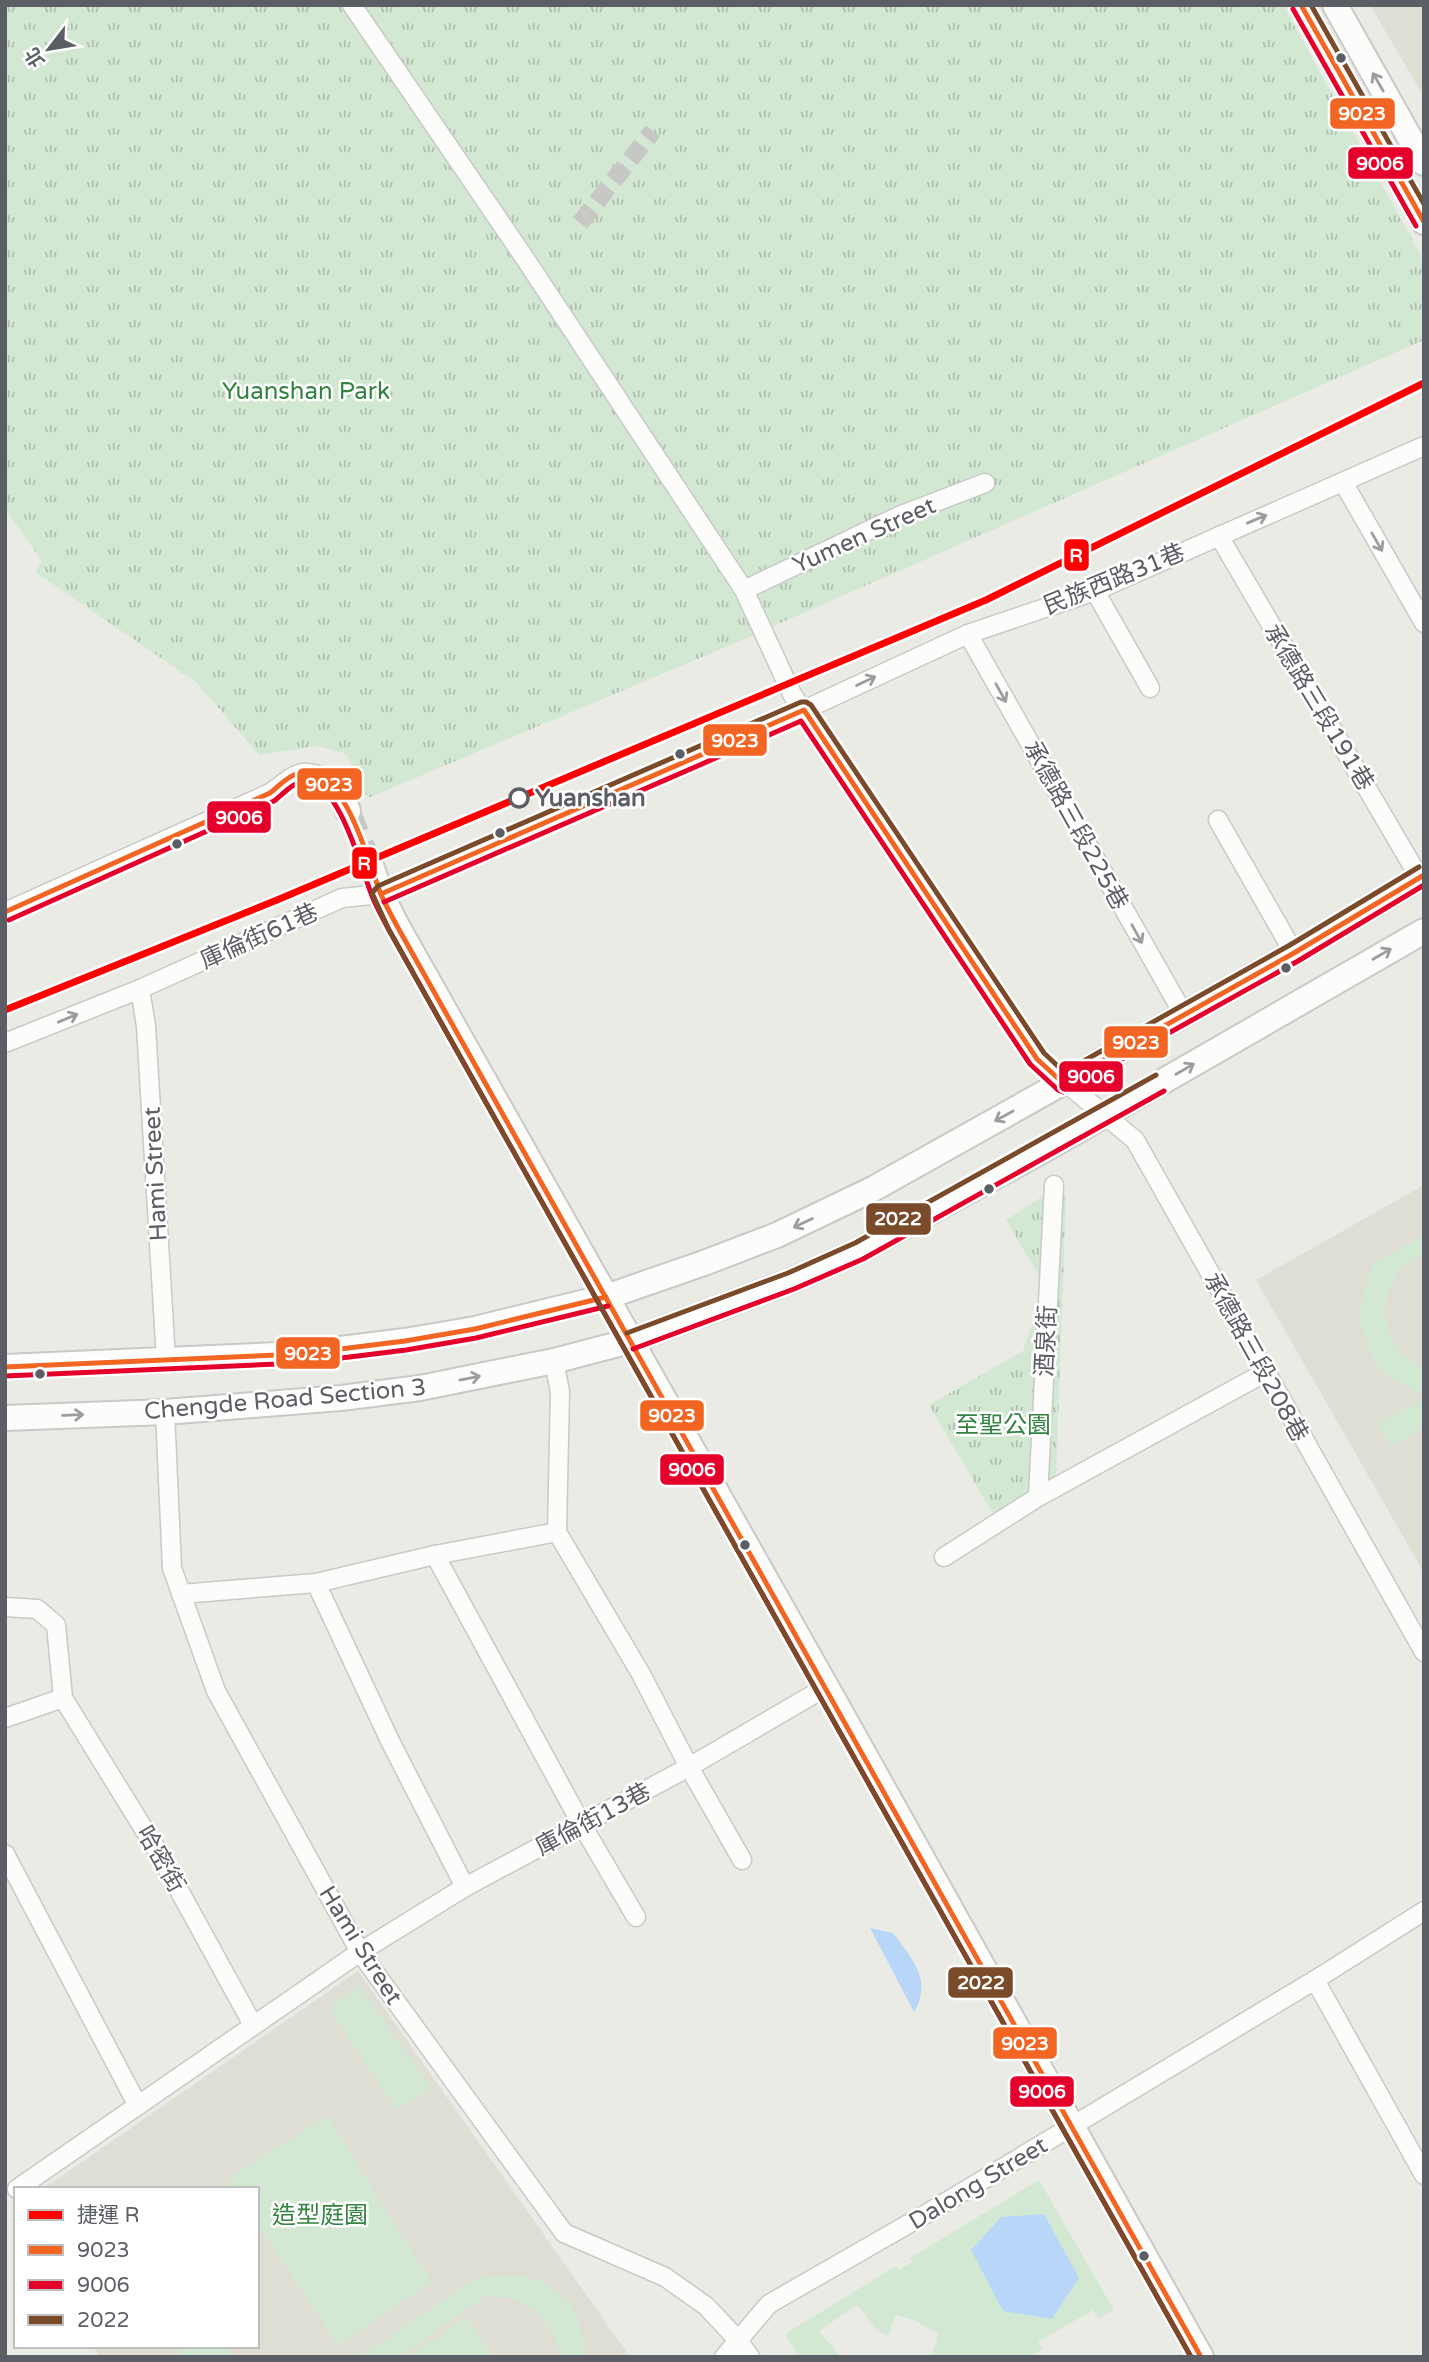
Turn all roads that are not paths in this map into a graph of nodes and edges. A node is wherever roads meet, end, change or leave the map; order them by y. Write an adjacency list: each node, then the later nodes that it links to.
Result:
1 (352, 5): 10 (street)
2 (1301, 5): 5 (main road)
3 (1335, 5): 4 (main road, one-way to 3)
4 (1424, 163)
5 (1424, 222)
6 (1424, 446): 7 (street, 民族西路31巷)
7 (1343, 482): 9 (street, 民族西路31巷, one-way to 7); 12 (street, one-way to 12)
8 (985, 483): 10 (street, Yumen Street)
9 (1219, 536): 11 (street, 民族西路31巷); 20 (street, 承德路三段191巷)
10 (744, 590): 15 (street)
11 (1095, 591): 13 (street, 民族西路31巷); 14 (street)
12 (1424, 623)
13 (968, 634): 15 (street, 民族西路31巷, one-way to 13); 26 (street, 承德路三段225巷, one-way to 26)
14 (1150, 688)
15 (804, 710): 21 (street, 庫倫街61巷); 28 (street, 承德路三段208巷)
16 (329, 780): 17 (main road); 22 (street)
17 (348, 811)
18 (1218, 820): 24 (street)
19 (370, 863): 21 (main road)
20 (1422, 876): 24 (main road, Chengde Road Section 3)
21 (381, 894): 25 (street, 庫倫街61巷); 31 (main road)
22 (5, 912)
23 (1424, 931): 29 (main road, Chengde Road Section 3, one-way to 23)
24 (1294, 953): 26 (main road, Chengde Road Section 3)
25 (140, 989): 27 (street, 庫倫街61巷, one-way to 25); 33 (street, Hami Street)
26 (1184, 1015): 28 (main road, Chengde Road Section 3)
27 (5, 1044)
28 (1063, 1083): 29 (street, 承德路三段208巷); 31 (main road, Chengde Road Section 3, one-way to 31)
29 (1105, 1115): 32 (main road, Chengde Road Section 3); 36 (street, 承德路三段208巷)
30 (1054, 1185): 39 (street, 酒泉街)
31 (606, 1297): 32 (main road); 33 (main road, Chengde Road Section 3)
32 (629, 1341): 34 (main road, Chengde Road Section 3); 47 (main road)
33 (166, 1360): 35 (main road, Chengde Road Section 3)
34 (554, 1361): 37 (main road, Chengde Road Section 3, one-way to 34); 40 (street)
35 (5, 1367)
36 (1264, 1373): 39 (street); 46 (street, 承德路三段208巷)
37 (164, 1412): 38 (main road, Chengde Road Section 3, one-way to 37); 44 (street, Hami Street)
38 (5, 1418)
39 (1038, 1497): 42 (street)
40 (557, 1532): 41 (street); 50 (street)
41 (435, 1555): 43 (street); 51 (street)
42 (944, 1557)
43 (317, 1583): 44 (street); 54 (street)
44 (181, 1594): 57 (street, Hami Street)
45 (5, 1607): 48 (street)
46 (1424, 1653)
47 (826, 1687): 50 (street, 庫倫街13巷); 61 (main road)
48 (63, 1698): 49 (street); 59 (street, 哈密街)
49 (5, 1718)
50 (689, 1767): 51 (street, 庫倫街13巷); 53 (street)
51 (582, 1825): 54 (street, 庫倫街13巷); 56 (street)
52 (5, 1854): 60 (street)
53 (742, 1860)
54 (465, 1887): 57 (street, 庫倫街13巷)
55 (1424, 1911): 58 (street, Dalong Street)
56 (636, 1917)
57 (360, 1952): 59 (street, 庫倫街13巷); 64 (street, Hami Street)
58 (1315, 1980): 61 (street, Dalong Street); 62 (street)
59 (253, 2025): 60 (street, 庫倫街13巷)
60 (137, 2104): 63 (street, 庫倫街13巷)
61 (1073, 2126): 64 (street, Dalong Street); 67 (main road)
62 (1424, 2175)
63 (19, 2187)
64 (738, 2340): 65 (street, Dalong Street); 66 (street, Hami Street)
65 (724, 2357)
66 (750, 2357)
67 (1201, 2357)

